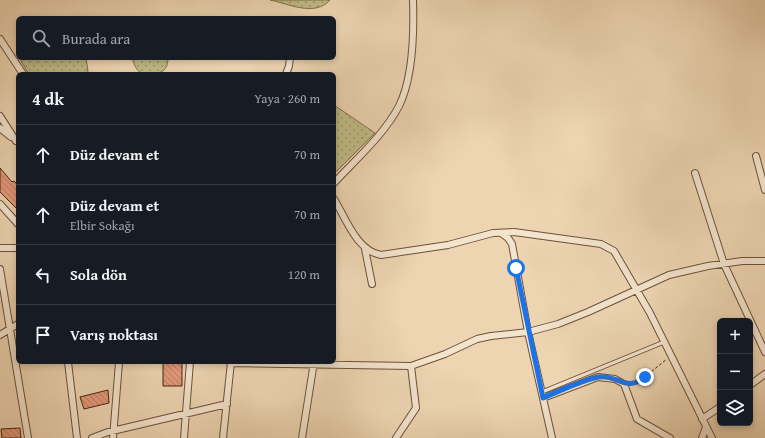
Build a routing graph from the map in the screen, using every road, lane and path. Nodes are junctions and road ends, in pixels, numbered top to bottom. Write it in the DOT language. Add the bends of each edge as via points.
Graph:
graph roads {
  1 [pos="413,0"];
  2 [pos="0,39"];
  3 [pos="3,49"];
  4 [pos="290,60"];
  5 [pos="21,72"];
  6 [pos="287,72"];
  7 [pos="0,116"];
  8 [pos="0,128"];
  9 [pos="16,140"];
  10 [pos="16,141"];
  11 [pos="756,156"];
  12 [pos="695,174"];
  13 [pos="336,181"];
  14 [pos="765,190"];
  15 [pos="336,203"];
  16 [pos="0,204"];
  17 [pos="16,222"];
  18 [pos="500,232"];
  19 [pos="0,248"];
  20 [pos="16,248"];
  21 [pos="365,249"];
  22 [pos="765,261"];
  23 [pos="724,264"];
  24 [pos="0,268"];
  25 [pos="372,284"];
  26 [pos="637,290"];
  27 [pos="16,325"];
  28 [pos="10,329"];
  29 [pos="528,332"];
  30 [pos="0,335"];
  31 [pos="664,342"];
  32 [pos="765,352"];
  33 [pos="671,356"];
  34 [pos="68,364"];
  35 [pos="119,364"];
  36 [pos="190,364"];
  37 [pos="231,364"];
  38 [pos="314,364"];
  39 [pos="336,364"];
  40 [pos="411,366"];
  41 [pos="765,374"];
  42 [pos="753,383"];
  43 [pos="624,384"];
  44 [pos="542,395"];
  45 [pos="227,404"];
  46 [pos="717,408"];
  47 [pos="187,413"];
  48 [pos="702,419"];
  49 [pos="706,427"];
  50 [pos="114,430"];
  51 [pos="28,438"];
  52 [pos="77,438"];
  53 [pos="92,438"];
  54 [pos="113,438"];
  55 [pos="184,438"];
  56 [pos="223,438"];
  57 [pos="302,438"];
  58 [pos="396,438"];
  59 [pos="552,438"];
  60 [pos="670,438"];
  61 [pos="702,438"];
  62 [pos="712,438"];
  1 -- 13 [label="street" via="409,63 401,101 381,133"];
  2 -- 3 [label="street"];
  3 -- 5 [label="street"];
  4 -- 6 [label="street"];
  7 -- 9 [label="street"];
  8 -- 10 [label="street"];
  11 -- 14 [label="street"];
  12 -- 23 [label="street"];
  15 -- 21 [label="street"];
  16 -- 17 [label="street"];
  18 -- 21 [label="street" via="448,245 386,256"];
  18 -- 26 [label="street" via="605,245 614,251"];
  18 -- 29 [label="street" via="512,244"];
  19 -- 20 [label="street"];
  21 -- 25 [label="street"];
  22 -- 23 [label="street"];
  23 -- 26 [label="street" via="669,275"];
  23 -- 32 [label="street"];
  24 -- 28 [label="street"];
  26 -- 29 [label="street" via="573,318"];
  26 -- 31 [label="street"];
  27 -- 28 [label="street"];
  28 -- 30 [label="street"];
  28 -- 51 [label="street"];
  29 -- 40 [label="street" via="477,339"];
  29 -- 44 [label="street"];
  31 -- 33 [label="street"];
  31 -- 44 [label="lane"];
  33 -- 43 [label="path" via="639,381"];
  33 -- 48 [label="street"];
  34 -- 52 [label="street"];
  35 -- 50 [label="street"];
  36 -- 47 [label="street"];
  37 -- 45 [label="street"];
  38 -- 57 [label="street"];
  39 -- 40 [label="street"];
  40 -- 58 [label="street" via="416,408"];
  41 -- 42 [label="street"];
  43 -- 44 [label="street" via="611,378 598,377"];
  43 -- 60 [label="street" via="637,419"];
  44 -- 59 [label="street"];
  45 -- 47 [label="street"];
  45 -- 56 [label="street"];
  46 -- 48 [label="street"];
  47 -- 50 [label="street"];
  47 -- 55 [label="street"];
  48 -- 49 [label="street"];
  49 -- 61 [label="street"];
  49 -- 62 [label="street"];
  50 -- 53 [label="street"];
  50 -- 54 [label="street"];
}
